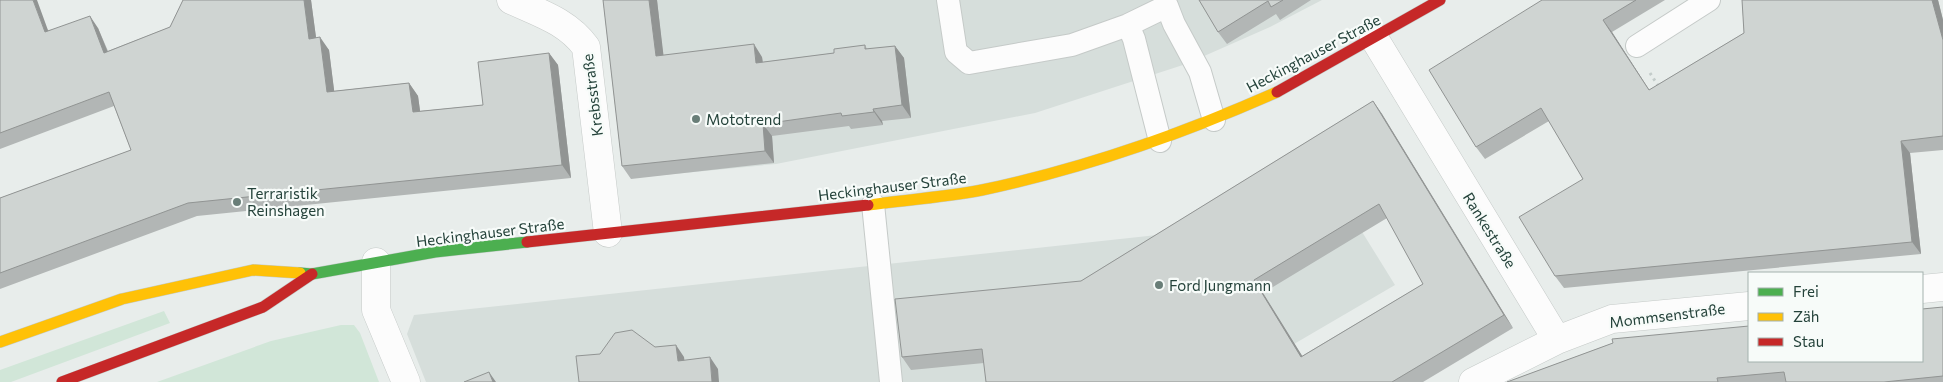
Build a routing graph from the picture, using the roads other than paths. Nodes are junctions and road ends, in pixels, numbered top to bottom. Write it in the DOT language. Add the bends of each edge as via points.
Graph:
graph roads {
  1 [pos="511,0"];
  2 [pos="948,0"];
  3 [pos="1440,0"];
  4 [pos="1709,0"];
  5 [pos="1128,25"];
  6 [pos="1374,38"];
  7 [pos="1637,46"];
  8 [pos="1214,120"];
  9 [pos="1160,141"];
  10 [pos="873,204"];
  11 [pos="608,233"];
  12 [pos="376,262"];
  13 [pos="312,274"];
  14 [pos="1943,287"];
  15 [pos="1923,289"];
  16 [pos="1748,306"];
  17 [pos="1557,340"];
  18 [pos="0,342"];
  19 [pos="62,382"];
  20 [pos="406,382"];
  21 [pos="891,382"];
  22 [pos="1474,382"];
  1 -- 11 [label="street, Krebsstraße" via="563,23 586,47"];
  2 -- 5 [label="lane" via="956,52 970,62 1072,45"];
  3 -- 6 [label="main road, Heckinghauser Straße"];
  4 -- 7 [label="lane"];
  5 -- 8 [label="lane" via="1167,6 1200,72"];
  5 -- 9 [label="lane"];
  6 -- 8 [label="main road, Heckinghauser Straße" via="1285,89"];
  6 -- 17 [label="street, Rankestraße"];
  8 -- 9 [label="main road, Heckinghauser Straße"];
  9 -- 10 [label="main road, Heckinghauser Straße" via="980,190"];
  10 -- 11 [label="main road, Heckinghauser Straße"];
  10 -- 21 [label="lane"];
  11 -- 12 [label="main road, Heckinghauser Straße" via="435,252"];
  12 -- 13 [label="main road, Heckinghauser Straße"];
  12 -- 20 [label="street" via="376,310"];
  13 -- 18 [label="main road, Heckinghauser Straße" via="253,270 122,299"];
  13 -- 19 [label="main road, Heckinghauser Straße" via="263,307"];
  14 -- 15 [label="street"];
  16 -- 17 [label="street, Mommsenstraße" via="1612,319"];
  17 -- 22 [label="street"];
}
